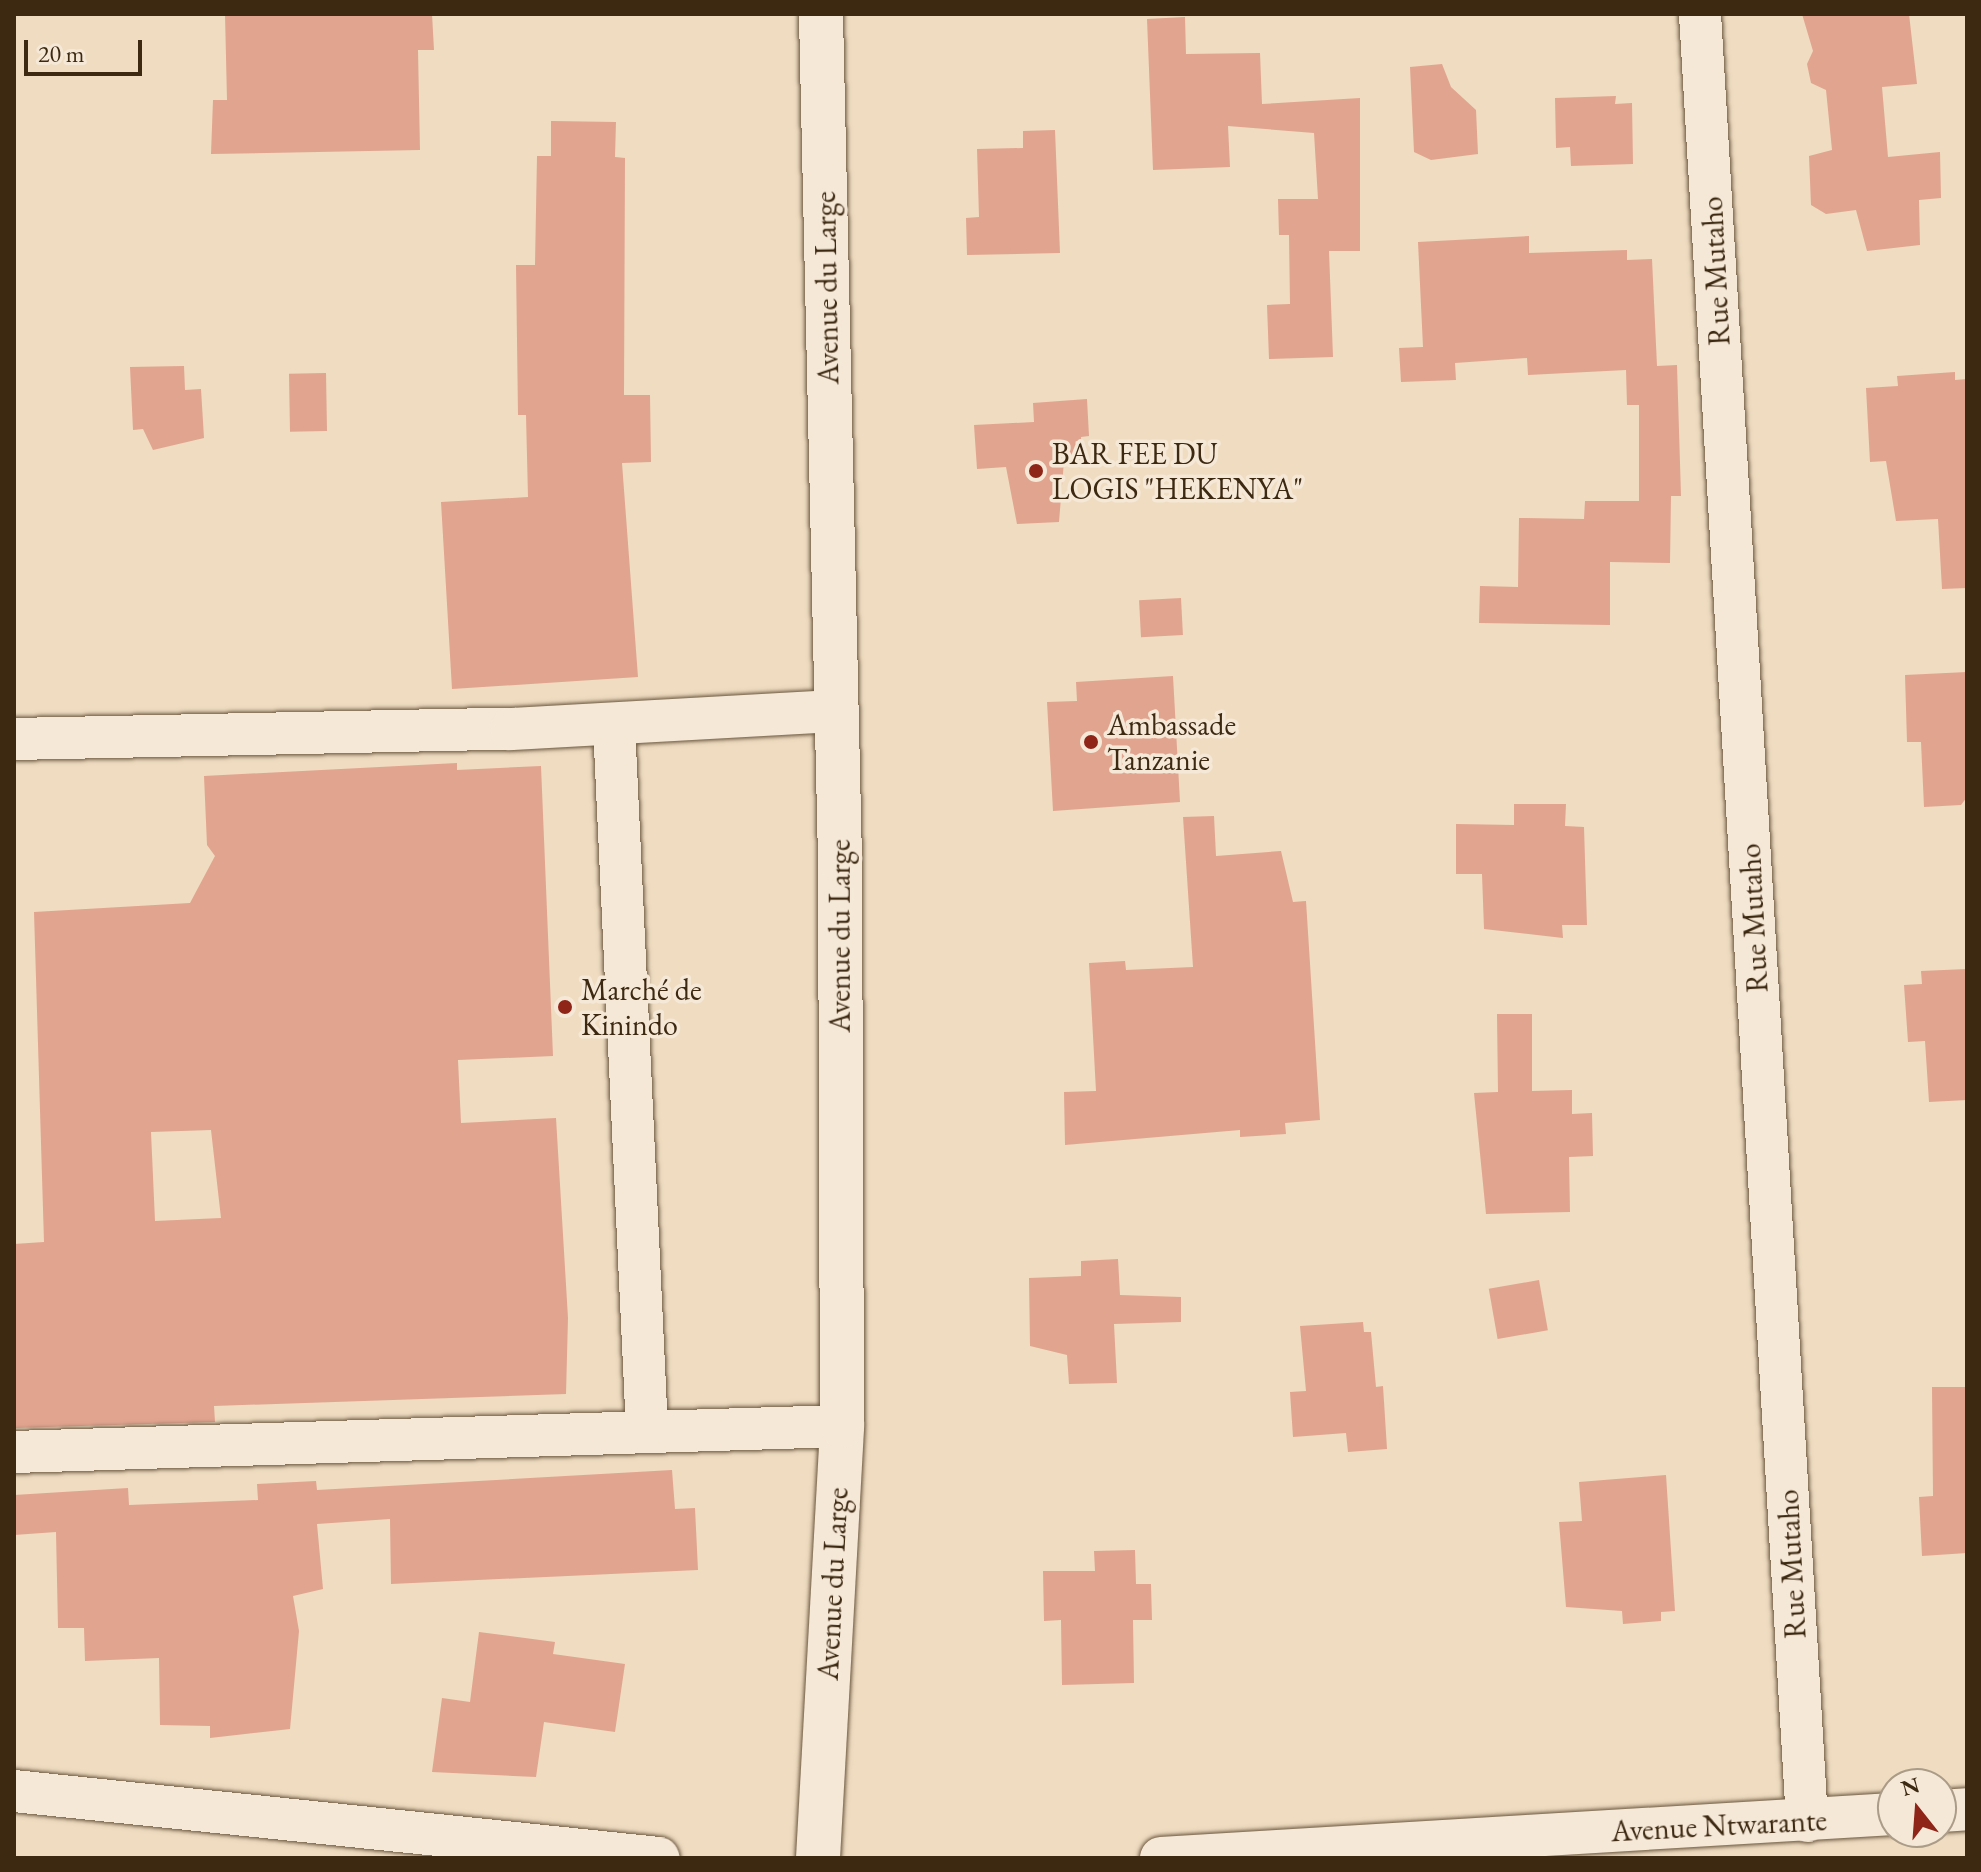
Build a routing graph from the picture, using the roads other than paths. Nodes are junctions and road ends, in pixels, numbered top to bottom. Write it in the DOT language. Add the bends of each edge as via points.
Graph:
graph roads {
  1 [pos="821,14"];
  2 [pos="1700,14"];
  3 [pos="836,711"];
  4 [pos="614,725"];
  5 [pos="14,739"];
  6 [pos="842,1426"];
  7 [pos="647,1431"];
  8 [pos="14,1452"];
  9 [pos="14,1791"];
  10 [pos="1877,1815"];
  11 [pos="1807,1821"];
  12 [pos="659,1858"];
  13 [pos="818,1858"];
  14 [pos="1161,1858"];
  1 -- 3 [label="main road, Avenue du Large"];
  2 -- 11 [label="street, Rue Mutaho"];
  3 -- 4 [label="street"];
  3 -- 6 [label="main road, Avenue du Large"];
  4 -- 5 [label="street"];
  4 -- 7 [label="street"];
  6 -- 7 [label="street"];
  6 -- 13 [label="main road, Avenue du Large"];
  7 -- 8 [label="street"];
  9 -- 12 [label="street"];
  10 -- 11 [label="street, Avenue Ntwarante"];
  11 -- 14 [label="street, Avenue Ntwarante"];
}
